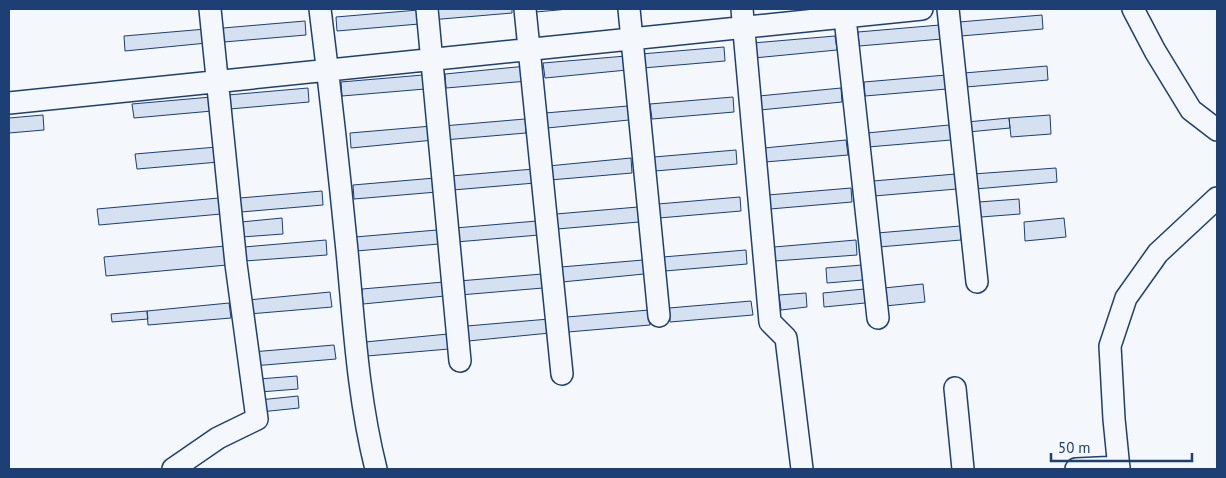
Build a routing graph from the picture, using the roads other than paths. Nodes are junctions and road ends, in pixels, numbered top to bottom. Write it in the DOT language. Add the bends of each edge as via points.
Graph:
graph roads {
  1 [pos="210,9"];
  2 [pos="320,9"];
  3 [pos="427,9"];
  4 [pos="525,9"];
  5 [pos="630,9"];
  6 [pos="922,9"];
  7 [pos="948,9"];
  8 [pos="1133,9"];
  9 [pos="845,13"];
  10 [pos="743,18"];
  11 [pos="633,39"];
  12 [pos="529,50"];
  13 [pos="432,60"];
  14 [pos="327,71"];
  15 [pos="217,82"];
  16 [pos="9,103"];
  17 [pos="1217,130"];
  18 [pos="1217,198"];
  19 [pos="977,282"];
  20 [pos="659,316"];
  21 [pos="878,318"];
  22 [pos="460,361"];
  23 [pos="562,374"];
  24 [pos="955,388"];
  25 [pos="1119,468"];
  26 [pos="172,469"];
  27 [pos="376,469"];
  28 [pos="802,469"];
  29 [pos="963,469"];
  30 [pos="1076,469"];
  1 -- 15 [label="street"];
  2 -- 14 [label="street"];
  3 -- 13 [label="street"];
  4 -- 12 [label="street"];
  5 -- 11 [label="street"];
  6 -- 9 [label="street"];
  7 -- 19 [label="street"];
  8 -- 17 [label="street" via="1191,110"];
  9 -- 10 [label="street"];
  9 -- 21 [label="street"];
  10 -- 11 [label="street"];
  10 -- 28 [label="street" via="770,322 786,338"];
  11 -- 12 [label="street"];
  11 -- 20 [label="street"];
  12 -- 13 [label="street"];
  12 -- 23 [label="street"];
  13 -- 14 [label="street"];
  13 -- 22 [label="street"];
  14 -- 15 [label="street"];
  14 -- 27 [label="street" via="360,388"];
  15 -- 16 [label="street"];
  15 -- 26 [label="street" via="236,264 257,419 218,438"];
  18 -- 25 [label="street" via="1158,253 1126,298 1110,346"];
  24 -- 29 [label="street"];
  25 -- 30 [label="street"];
}
